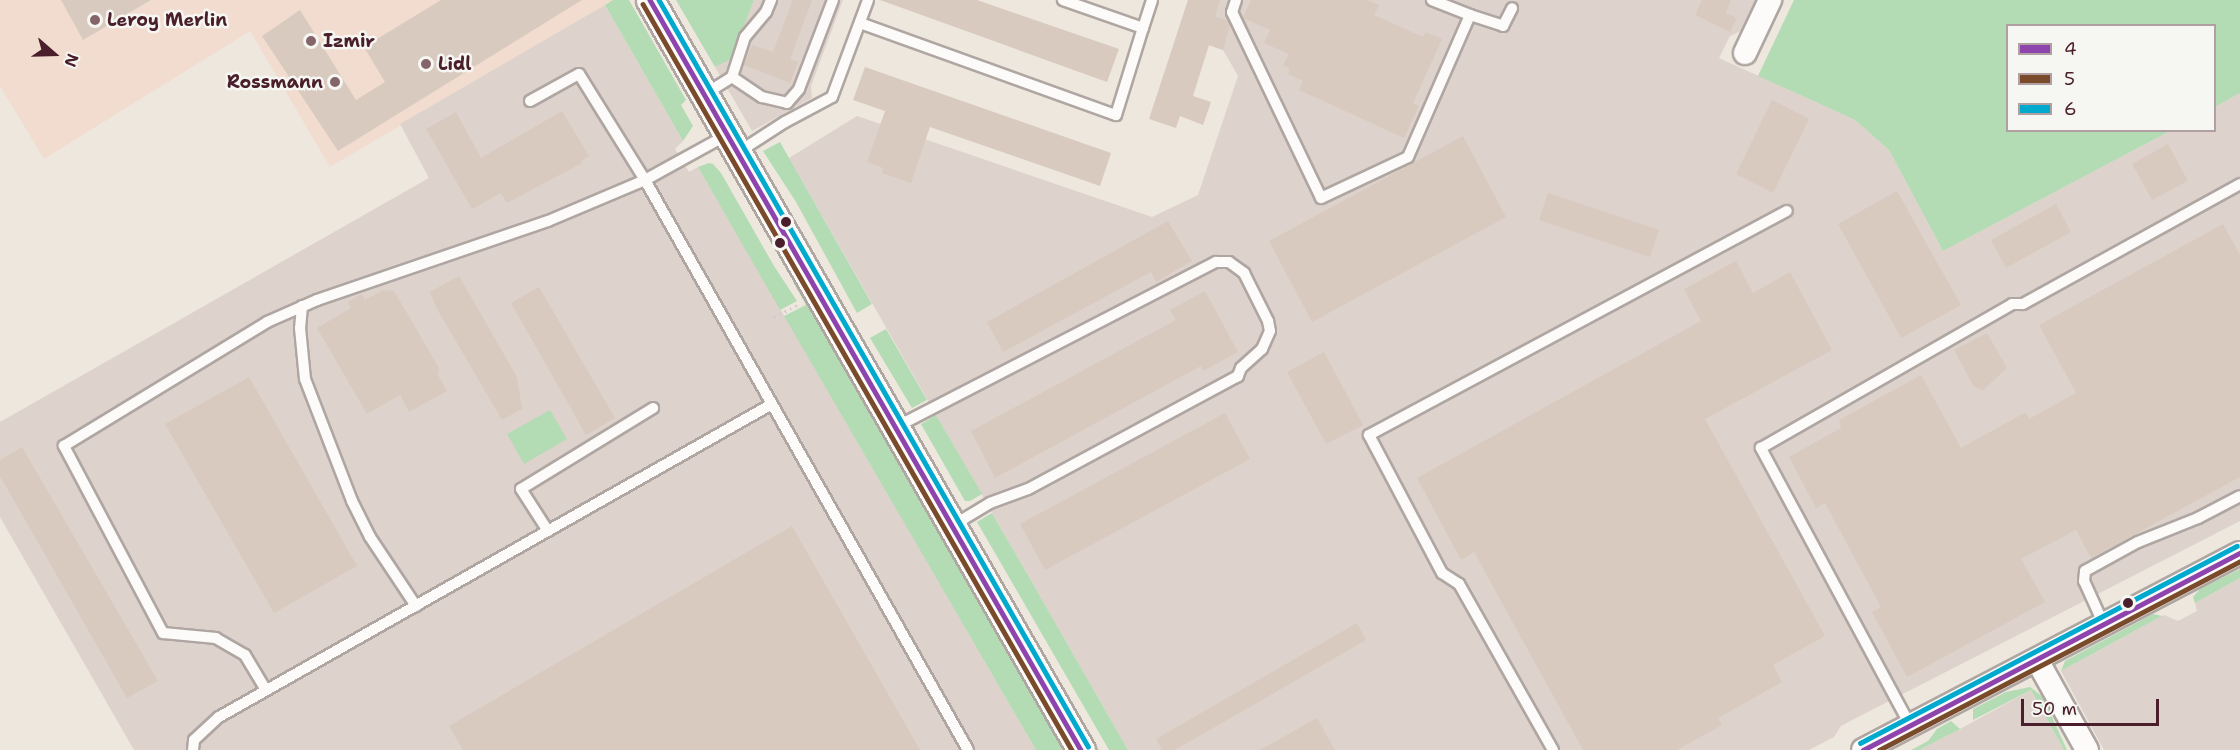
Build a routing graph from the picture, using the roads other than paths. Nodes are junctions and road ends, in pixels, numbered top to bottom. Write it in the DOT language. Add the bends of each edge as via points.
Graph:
graph roads {
  1 [pos="650,0"];
  2 [pos="771,0"];
  3 [pos="833,0"];
  4 [pos="868,0"];
  5 [pos="1063,0"];
  6 [pos="1152,0"];
  7 [pos="1236,0"];
  8 [pos="1432,0"];
  9 [pos="1770,0"];
  10 [pos="1512,8"];
  11 [pos="1470,15"];
  12 [pos="860,23"];
  13 [pos="1143,28"];
  14 [pos="1746,52"];
  15 [pos="732,77"];
  16 [pos="704,94"];
  17 [pos="531,101"];
  18 [pos="732,144"];
  19 [pos="645,180"];
  20 [pos="2240,184"];
  21 [pos="1787,211"];
  22 [pos="302,306"];
  23 [pos="772,405"];
  24 [pos="653,408"];
  25 [pos="895,428"];
  26 [pos="2240,496"];
  27 [pos="952,526"];
  28 [pos="548,531"];
  29 [pos="2240,553"];
  30 [pos="416,606"];
  31 [pos="2104,625"];
  32 [pos="2037,660"];
  33 [pos="266,690"];
  34 [pos="1910,725"];
  35 [pos="193,750"];
  36 [pos="968,750"];
  37 [pos="1081,750"];
  38 [pos="1553,750"];
  39 [pos="1863,750"];
  40 [pos="2087,750"];
  1 -- 16 [label="street"];
  2 -- 15 [label="lane" via="745,37"];
  3 -- 15 [label="lane" via="799,89 787,103 762,97"];
  4 -- 12 [label="lane"];
  5 -- 13 [label="lane"];
  6 -- 13 [label="lane"];
  7 -- 11 [label="lane" via="1232,12 1321,198 1408,157"];
  8 -- 11 [label="lane"];
  9 -- 14 [label="street"];
  10 -- 11 [label="lane" via="1503,26"];
  12 -- 13 [label="lane" via="1116,116"];
  12 -- 18 [label="lane" via="832,97"];
  15 -- 16 [label="lane"];
  16 -- 18 [label="street"];
  17 -- 19 [label="lane" via="579,74"];
  18 -- 19 [label="lane"];
  18 -- 25 [label="street"];
  19 -- 22 [label="lane" via="548,221"];
  19 -- 23 [label="lane"];
  20 -- 34 [label="lane" via="2023,304 2012,304 1761,448"];
  21 -- 38 [label="lane" via="1369,435 1442,573 1459,584"];
  22 -- 30 [label="lane" via="305,379 352,501 370,537"];
  22 -- 33 [label="lane" via="267,322 64,446 163,633 216,638 245,655"];
  23 -- 28 [label="lane"];
  23 -- 36 [label="lane"];
  24 -- 28 [label="lane" via="520,489"];
  25 -- 27 [label="street"];
  25 -- 27 [label="lane" via="1216,262 1229,262 1244,273 1270,331 1267,341 1238,376"];
  26 -- 31 [label="lane" via="2138,542 2085,571 2084,581"];
  27 -- 37 [label="street"];
  28 -- 30 [label="lane"];
  29 -- 31 [label="street"];
  30 -- 33 [label="lane"];
  31 -- 32 [label="street"];
  32 -- 34 [label="street"];
  32 -- 40 [label="street"];
  33 -- 35 [label="lane" via="219,717 195,740"];
  34 -- 39 [label="street"];
}
